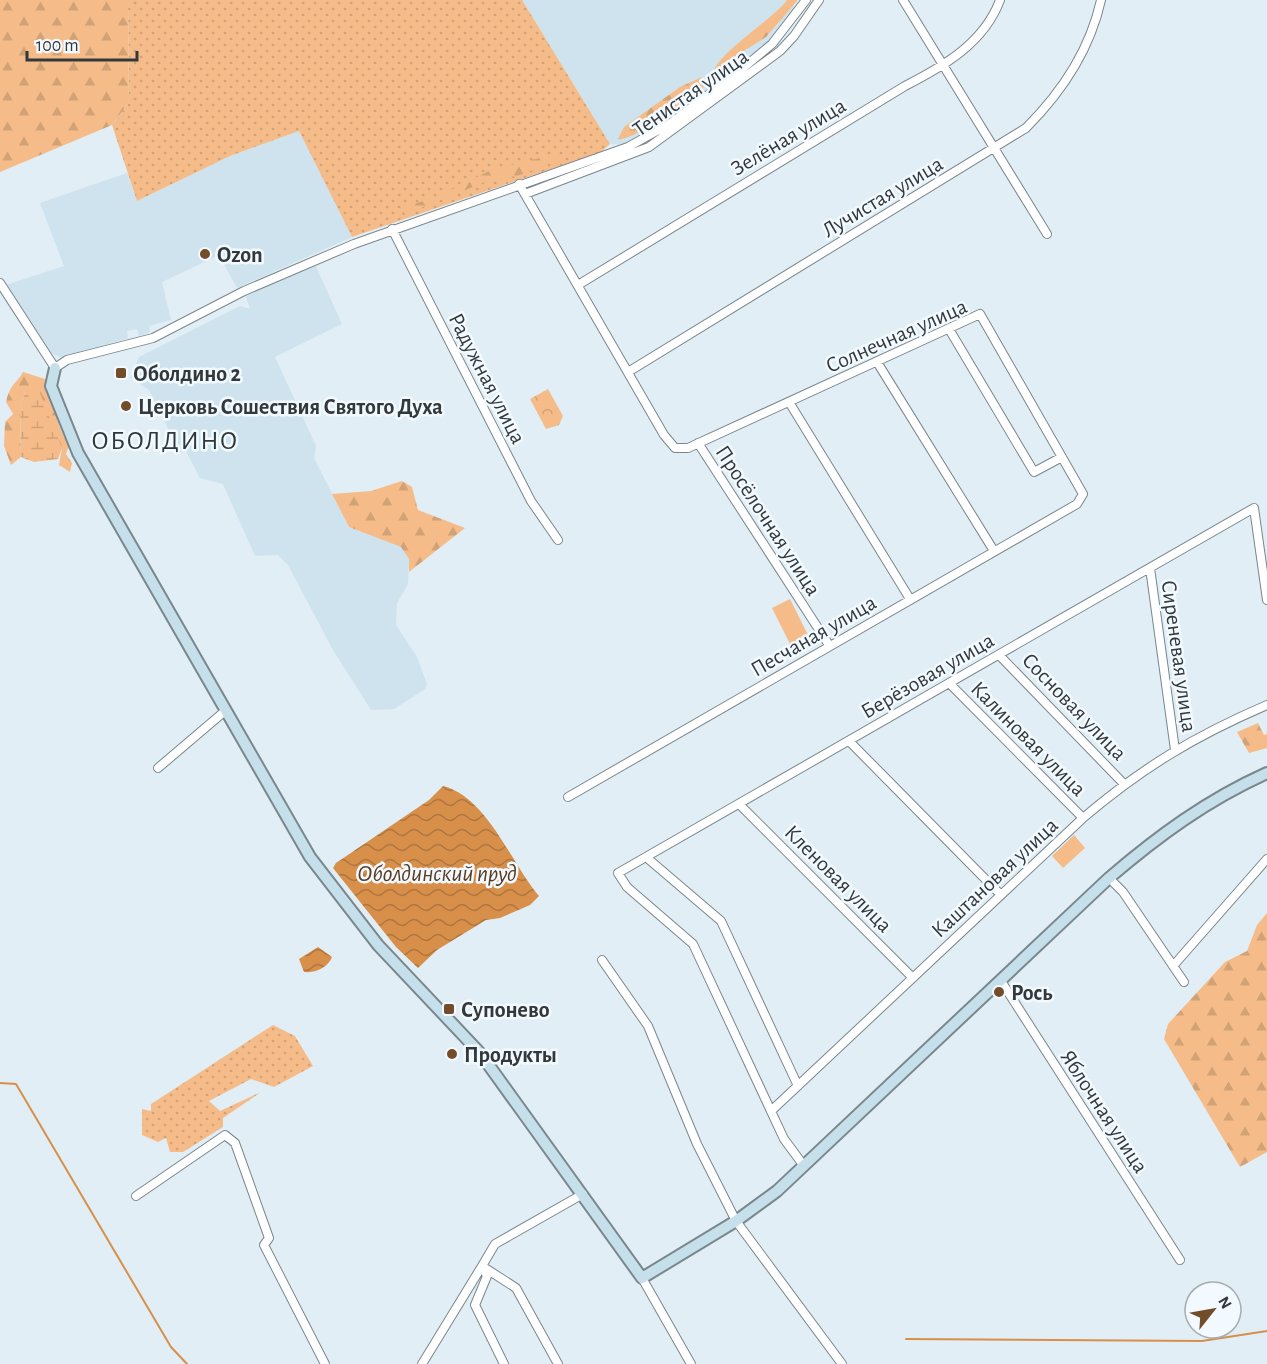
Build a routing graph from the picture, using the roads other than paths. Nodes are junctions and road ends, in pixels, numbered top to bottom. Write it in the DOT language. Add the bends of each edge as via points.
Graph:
graph roads {
  1 [pos="806,0"];
  2 [pos="819,0"];
  3 [pos="903,0"];
  4 [pos="1000,0"];
  5 [pos="1101,0"];
  6 [pos="944,66"];
  7 [pos="995,148"];
  8 [pos="519,184"];
  9 [pos="525,194"];
  10 [pos="392,229"];
  11 [pos="1047,234"];
  12 [pos="0,283"];
  13 [pos="578,285"];
  14 [pos="949,329"];
  15 [pos="877,362"];
  16 [pos="55,368"];
  17 [pos="628,372"];
  18 [pos="789,402"];
  19 [pos="698,443"];
  20 [pos="1062,456"];
  21 [pos="1077,504"];
  22 [pos="558,540"];
  23 [pos="994,551"];
  24 [pos="1150,568"];
  25 [pos="910,599"];
  26 [pos="1267,600"];
  27 [pos="829,645"];
  28 [pos="999,655"];
  29 [pos="950,683"];
  30 [pos="1267,705"];
  31 [pos="225,711"];
  32 [pos="849,741"];
  33 [pos="1175,750"];
  34 [pos="158,768"];
  35 [pos="1267,773"];
  36 [pos="1124,784"];
  37 [pos="568,797"];
  38 [pos="739,804"];
  39 [pos="1083,818"];
  40 [pos="646,857"];
  41 [pos="1267,859"];
  42 [pos="1109,878"];
  43 [pos="1001,895"];
  44 [pos="602,960"];
  45 [pos="1173,966"];
  46 [pos="913,978"];
  47 [pos="1001,981"];
  48 [pos="1184,982"];
  49 [pos="798,1086"];
  50 [pos="771,1111"];
  51 [pos="804,1166"];
  52 [pos="583,1194"];
  53 [pos="136,1196"];
  54 [pos="736,1221"];
  55 [pos="1180,1260"];
  56 [pos="482,1266"];
  57 [pos="642,1278"];
  58 [pos="325,1364"];
  59 [pos="422,1364"];
  60 [pos="504,1364"];
  61 [pos="558,1364"];
  62 [pos="691,1364"];
  63 [pos="842,1364"];
  1 -- 8 [label="street" via="772,44 671,123 628,147"];
  2 -- 9 [label="street, Тенистая улица" via="780,51 648,147"];
  3 -- 6 [label="street"];
  4 -- 6 [label="street, Зелёная улица" via="972,43"];
  5 -- 7 [label="street, Лучистая улица" via="1089,39 1058,94 1026,128"];
  6 -- 7 [label="street"];
  6 -- 13 [label="street, Зелёная улица"];
  7 -- 11 [label="street"];
  7 -- 17 [label="street, Лучистая улица"];
  8 -- 9 [label="street"];
  8 -- 10 [label="street"];
  9 -- 13 [label="street"];
  10 -- 16 [label="street" via="244,291 153,338 67,360"];
  10 -- 22 [label="street, Радужная улица" via="531,501"];
  12 -- 16 [label="street"];
  13 -- 17 [label="street"];
  14 -- 15 [label="street, Солнечная улица"];
  14 -- 20 [label="street, Солнечная улица" via="980,314"];
  14 -- 20 [label="street" via="1034,472"];
  15 -- 18 [label="street, Солнечная улица"];
  15 -- 23 [label="street"];
  16 -- 31 [label="street" via="51,386 78,453"];
  17 -- 19 [label="street, Солнечная улица" via="675,448"];
  18 -- 19 [label="street, Солнечная улица"];
  18 -- 25 [label="street"];
  19 -- 27 [label="street, Просёлочная улица"];
  20 -- 21 [label="street, Солнечная улица" via="1083,494"];
  21 -- 23 [label="street, Песчаная улица"];
  23 -- 25 [label="street, Песчаная улица"];
  24 -- 26 [label="street, Берёзовая улица" via="1254,508"];
  24 -- 28 [label="street, Берёзовая улица"];
  24 -- 33 [label="street, Сиреневая улица"];
  25 -- 27 [label="street, Песчаная улица"];
  27 -- 37 [label="street, Песчаная улица"];
  28 -- 29 [label="street, Берёзовая улица"];
  28 -- 36 [label="street, Сосновая улица"];
  29 -- 32 [label="street, Берёзовая улица"];
  29 -- 39 [label="street, Калиновая улица"];
  30 -- 33 [label="street, Каштановая улица"];
  31 -- 34 [label="street"];
  31 -- 52 [label="street" via="310,856 378,945 480,1053"];
  32 -- 38 [label="street, Берёзовая улица"];
  32 -- 43 [label="street"];
  33 -- 36 [label="street, Каштановая улица"];
  35 -- 42 [label="street" via="1178,822"];
  36 -- 39 [label="street, Каштановая улица"];
  38 -- 40 [label="street, Берёзовая улица"];
  38 -- 46 [label="street, Кленовая улица"];
  39 -- 43 [label="street, Каштановая улица"];
  40 -- 49 [label="street" via="721,921"];
  40 -- 50 [label="street, Берёзовая улица" via="618,873 627,887 691,940"];
  41 -- 45 [label="street"];
  42 -- 45 [label="street" via="1123,892"];
  42 -- 47 [label="street"];
  43 -- 46 [label="street, Каштановая улица"];
  44 -- 54 [label="street" via="648,1026 697,1144"];
  45 -- 48 [label="street"];
  46 -- 49 [label="street, Каштановая улица"];
  47 -- 51 [label="street"];
  47 -- 55 [label="street, Яблочная улица"];
  49 -- 50 [label="street, Каштановая улица"];
  50 -- 51 [label="street" via="785,1141"];
  51 -- 54 [label="street"];
  52 -- 56 [label="street" via="495,1244"];
  52 -- 57 [label="street"];
  53 -- 58 [label="street" via="225,1135 235,1143 269,1238 264,1245"];
  54 -- 57 [label="street"];
  54 -- 63 [label="street"];
  56 -- 59 [label="street"];
  56 -- 60 [label="street" via="487,1276 475,1305"];
  56 -- 61 [label="street" via="516,1288"];
  57 -- 62 [label="street"];
}
